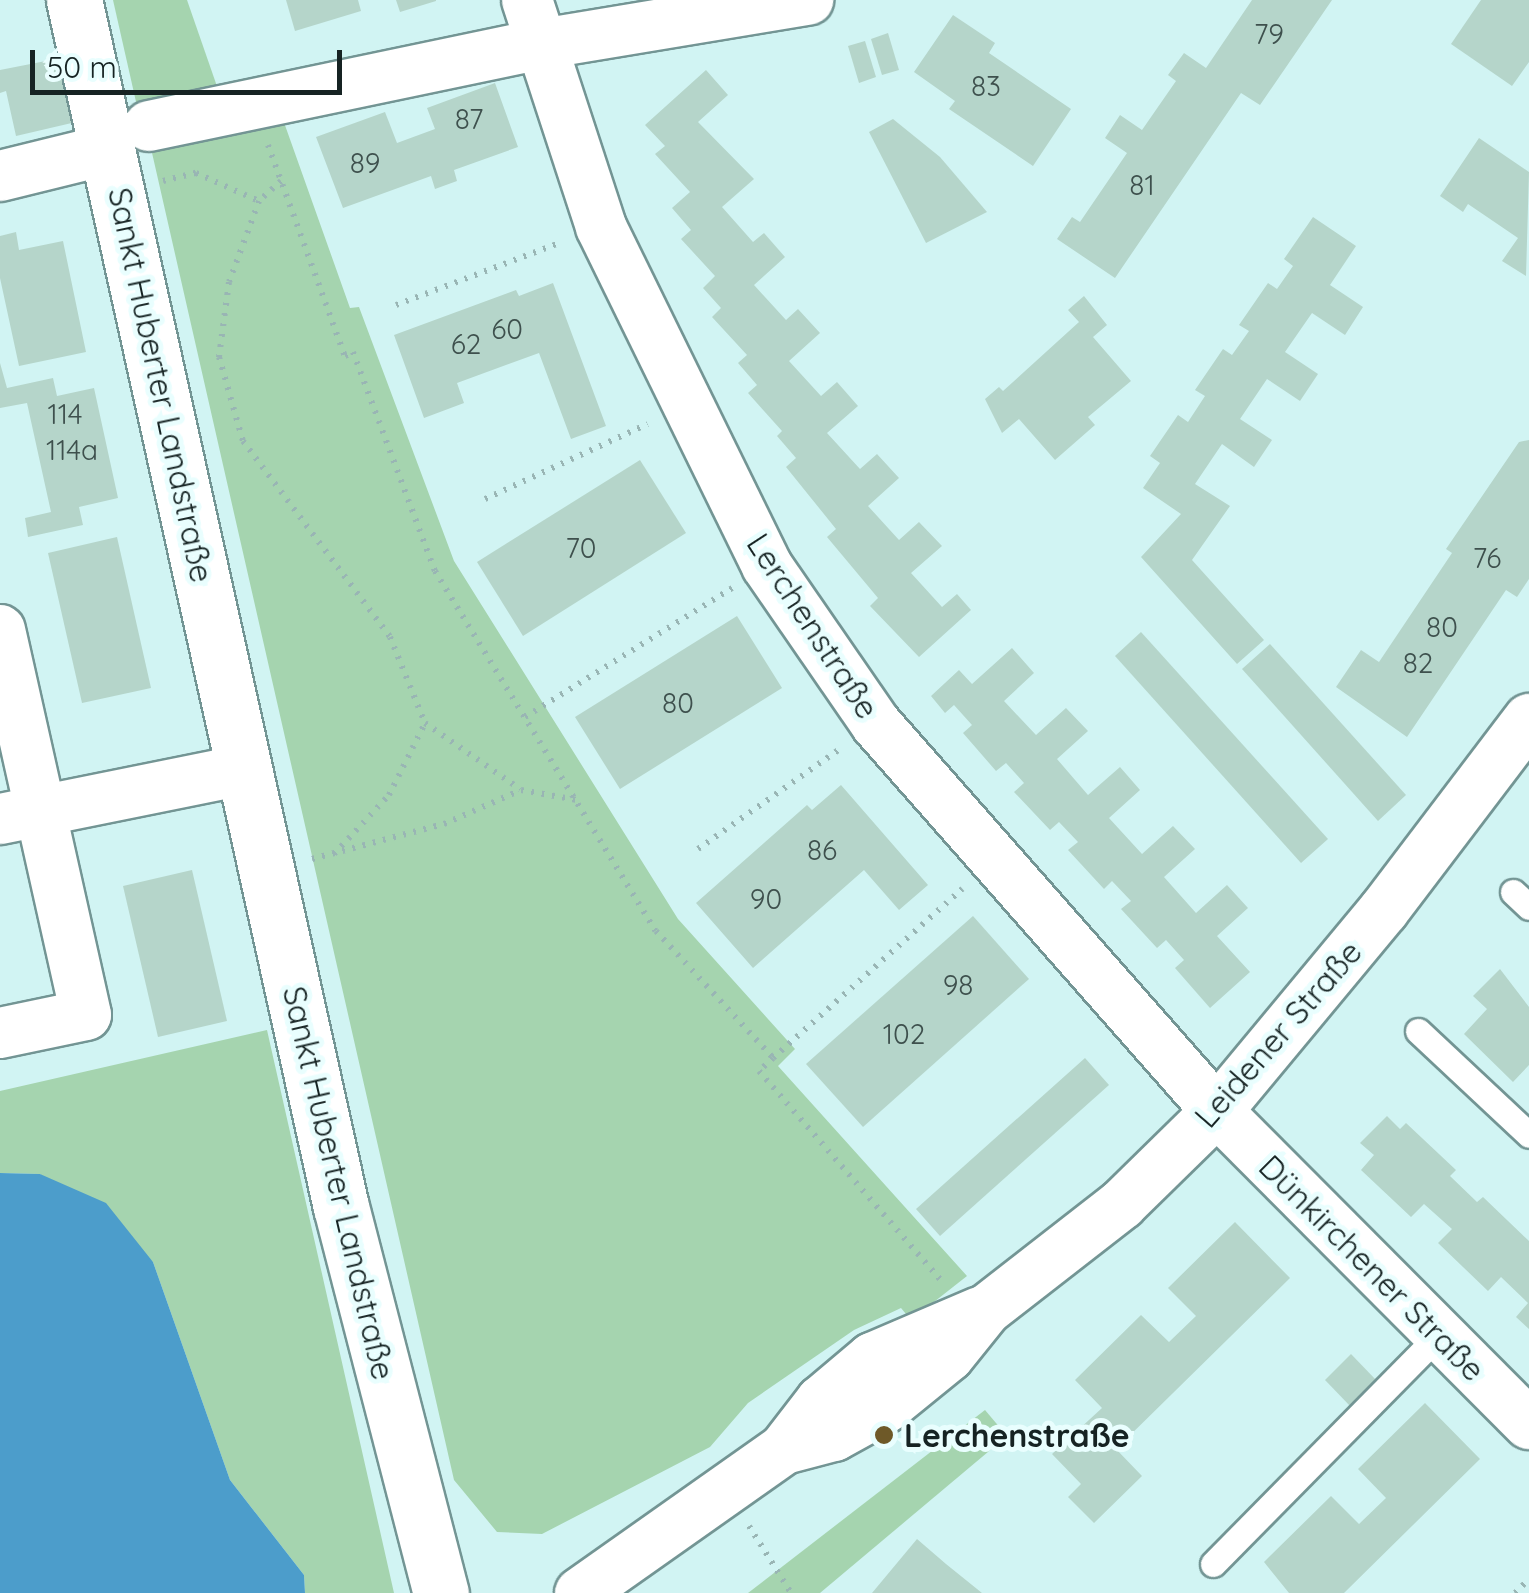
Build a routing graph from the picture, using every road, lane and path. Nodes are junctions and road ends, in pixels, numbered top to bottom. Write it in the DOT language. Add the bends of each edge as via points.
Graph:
graph roads {
  1 [pos="74,0"];
  2 [pos="808,0"];
  3 [pos="534,22"];
  4 [pos="252,101"];
  5 [pos="126,155"];
  6 [pos="0,176"];
  7 [pos="281,181"];
  8 [pos="260,201"];
  9 [pos="601,227"];
  10 [pos="396,305"];
  11 [pos="688,405"];
  12 [pos="485,499"];
  13 [pos="766,566"];
  14 [pos="0,630"];
  15 [pos="524,717"];
  16 [pos="1529,719"];
  17 [pos="425,723"];
  18 [pos="876,724"];
  19 [pos="243,770"];
  20 [pos="521,790"];
  21 [pos="578,800"];
  22 [pos="21,814"];
  23 [pos="698,849"];
  24 [pos="334,854"];
  25 [pos="992,861"];
  26 [pos="266,870"];
  27 [pos="1418,1031"];
  28 [pos="0,1033"];
  29 [pos="773,1058"];
  30 [pos="1217,1111"];
  31 [pos="1529,1136"];
  32 [pos="979,1312"];
  33 [pos="1437,1337"];
  34 [pos="1529,1424"];
  35 [pos="727,1492"];
  36 [pos="1213,1564"];
  37 [pos="1529,1579"];
  38 [pos="441,1593"];
  39 [pos="580,1593"];
  40 [pos="791,1593"];
  41 [pos="1514,1593"];
  1 -- 5 [label="street, Sankt Huberter Landstraße"];
  2 -- 3 [label="street"];
  3 -- 4 [label="street"];
  3 -- 9 [label="street, Lerchenstraße"];
  4 -- 5 [label="street"];
  4 -- 7 [label="path"];
  5 -- 6 [label="street"];
  5 -- 8 [label="path" via="196,173"];
  5 -- 19 [label="street, Sankt Huberter Landstraße"];
  7 -- 8 [label="path"];
  7 -- 15 [label="path" via="435,571"];
  8 -- 17 [label="path" via="229,282 219,358 243,442 390,637"];
  9 -- 10 [label="path"];
  9 -- 11 [label="street, Lerchenstraße"];
  11 -- 12 [label="path"];
  11 -- 13 [label="street, Lerchenstraße"];
  13 -- 15 [label="path"];
  13 -- 18 [label="street, Lerchenstraße"];
  14 -- 22 [label="street"];
  15 -- 21 [label="path"];
  16 -- 30 [label="street, Leidener Straße" via="1384,910"];
  17 -- 20 [label="path"];
  17 -- 24 [label="path" via="389,795"];
  18 -- 23 [label="path"];
  18 -- 25 [label="street, Lerchenstraße"];
  19 -- 22 [label="street"];
  19 -- 26 [label="street, Sankt Huberter Landstraße"];
  20 -- 21 [label="path"];
  20 -- 24 [label="path" via="444,824"];
  21 -- 29 [label="path" via="656,931"];
  22 -- 28 [label="street" via="86,1015"];
  24 -- 26 [label="path"];
  25 -- 29 [label="path"];
  25 -- 30 [label="street, Lerchenstraße"];
  26 -- 38 [label="street, Sankt Huberter Landstraße" via="341,1207"];
  27 -- 31 [label="lane"];
  29 -- 32 [label="path" via="760,1070"];
  30 -- 32 [label="street, Leidener Straße" via="1122,1204"];
  30 -- 33 [label="street, Dünkirchener Straße"];
  32 -- 35 [label="street, Leidener Straße" via="872,1358 822,1401 784,1448"];
  33 -- 34 [label="street, Dünkirchener Straße"];
  33 -- 36 [label="lane"];
  35 -- 39 [label="street, Leidener Straße"];
  35 -- 40 [label="path"];
  37 -- 41 [label="path"];
}
